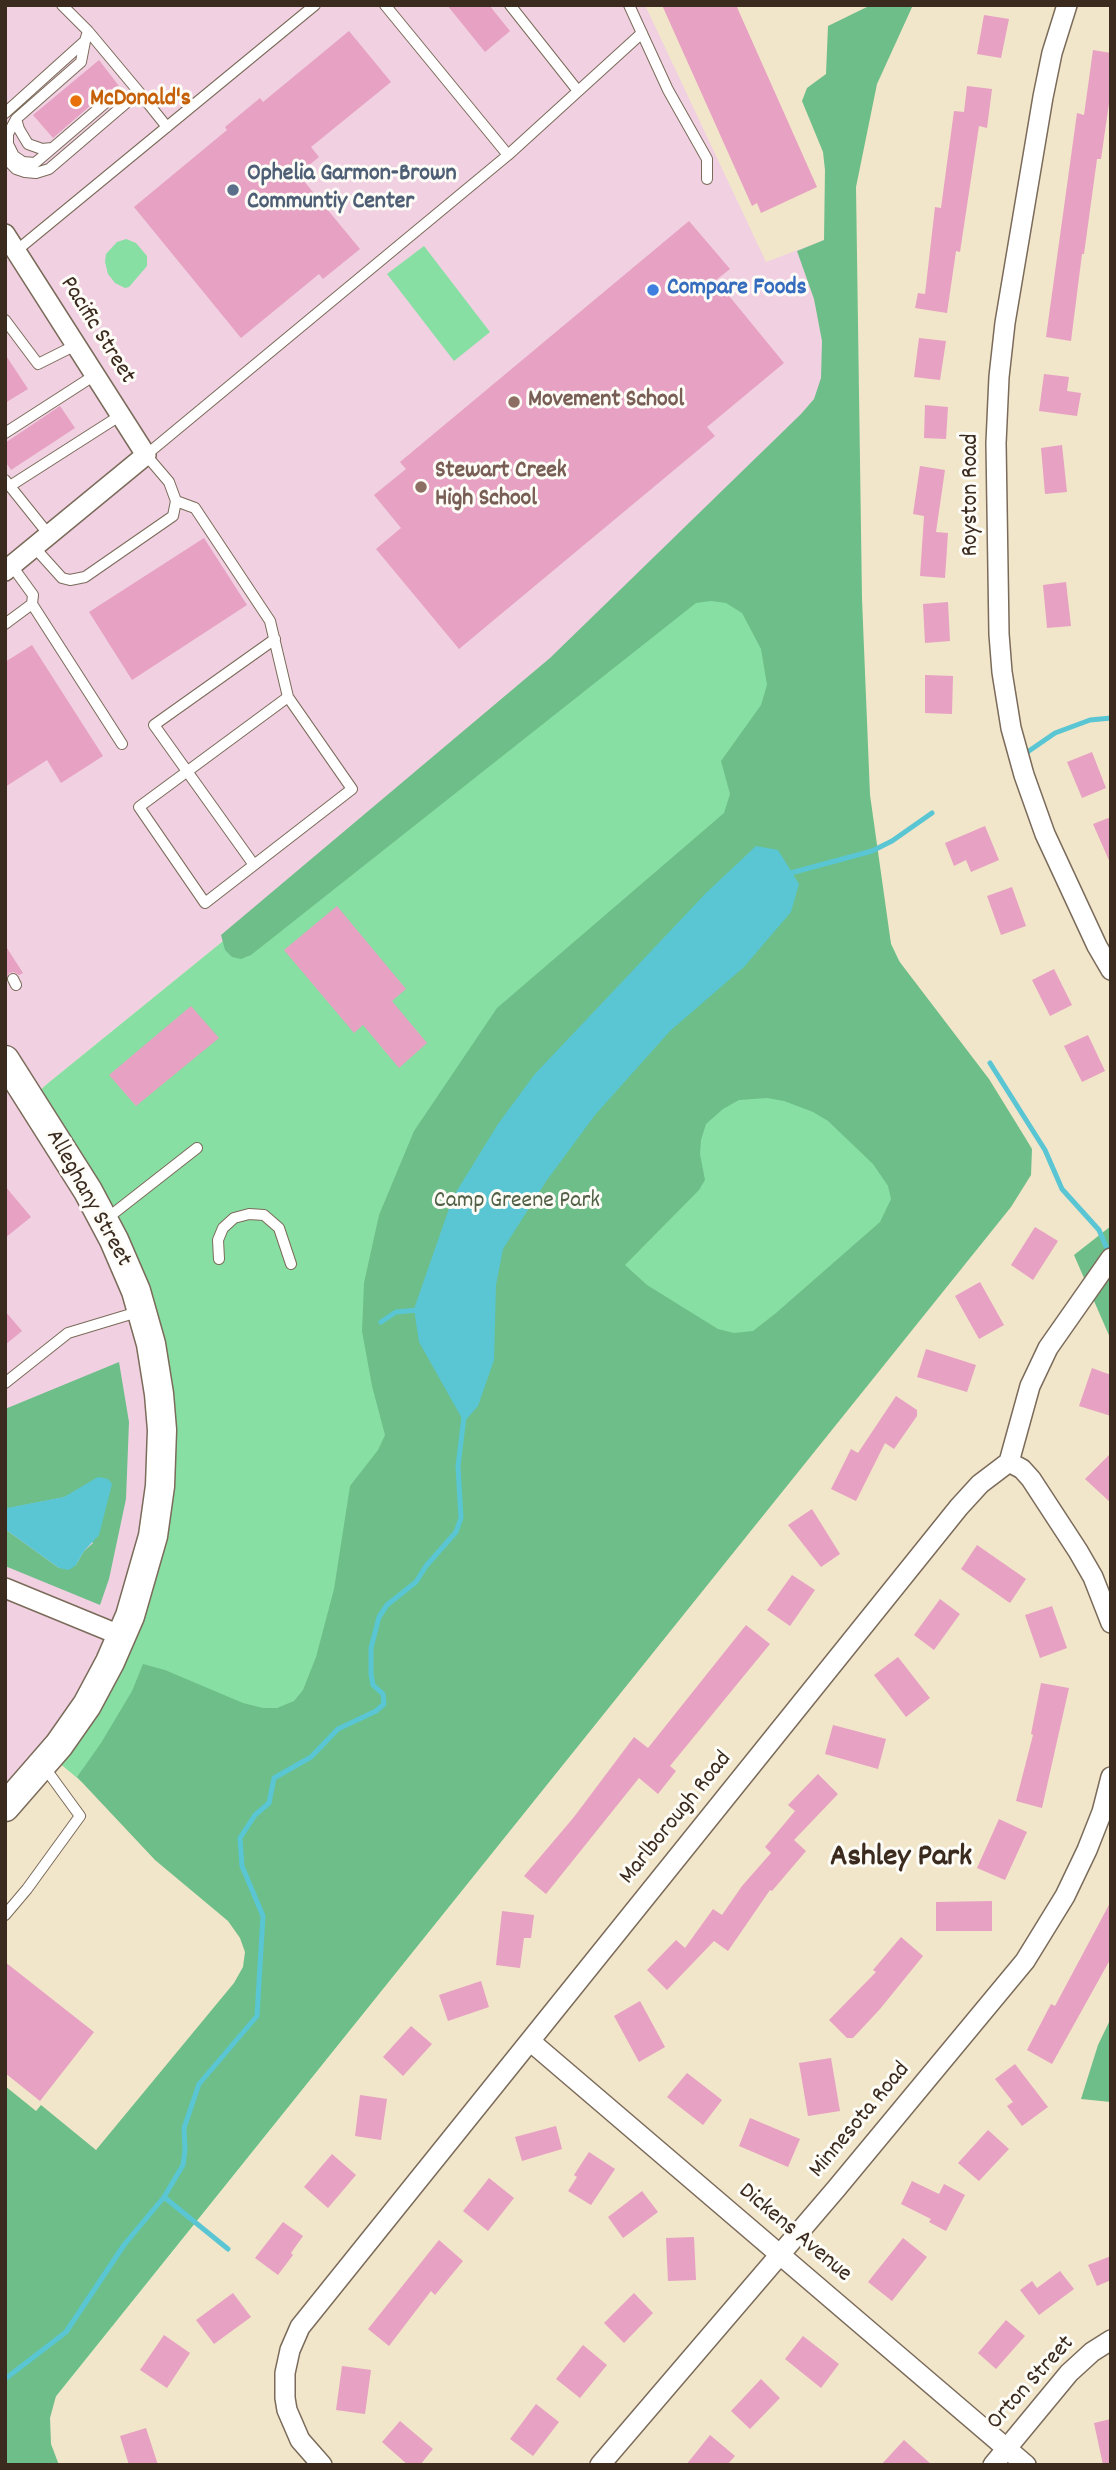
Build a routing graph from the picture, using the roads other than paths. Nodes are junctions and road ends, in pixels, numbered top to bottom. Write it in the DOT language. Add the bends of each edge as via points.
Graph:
graph roads {
  1 [pos="62,5"];
  2 [pos="315,5"];
  3 [pos="385,5"];
  4 [pos="510,5"];
  5 [pos="629,5"];
  6 [pos="1067,5"];
  7 [pos="642,33"];
  8 [pos="86,36"];
  9 [pos="578,91"];
  10 [pos="135,95"];
  11 [pos="5,113"];
  12 [pos="16,119"];
  13 [pos="167,127"];
  14 [pos="52,148"];
  15 [pos="508,155"];
  16 [pos="5,158"];
  17 [pos="707,179"];
  18 [pos="5,234"];
  19 [pos="16,251"];
  20 [pos="5,320"];
  21 [pos="76,345"];
  22 [pos="96,375"];
  23 [pos="121,415"];
  24 [pos="5,433"];
  25 [pos="146,455"];
  26 [pos="8,483"];
  27 [pos="176,501"];
  28 [pos="42,541"];
  29 [pos="8,569"];
  30 [pos="32,604"];
  31 [pos="5,624"];
  32 [pos="275,639"];
  33 [pos="288,697"];
  34 [pos="122,744"];
  35 [pos="187,771"];
  36 [pos="254,865"];
  37 [pos="1111,970"];
  38 [pos="5,1060"];
  39 [pos="197,1148"];
  40 [pos="104,1221"];
  41 [pos="1111,1258"];
  42 [pos="219,1259"];
  43 [pos="291,1264"];
  44 [pos="142,1311"];
  45 [pos="5,1382"];
  46 [pos="1009,1462"];
  47 [pos="5,1588"];
  48 [pos="1111,1623"];
  49 [pos="122,1636"];
  50 [pos="42,1765"];
  51 [pos="1111,1777"];
  52 [pos="5,1807"];
  53 [pos="5,1915"];
  54 [pos="530,2041"];
  55 [pos="779,2254"];
  56 [pos="1111,2340"];
  57 [pos="1006,2448"];
  58 [pos="322,2465"];
  59 [pos="600,2465"];
  60 [pos="993,2465"];
  61 [pos="1026,2465"];
  1 -- 8 [label="lane"];
  2 -- 13 [label="lane"];
  3 -- 15 [label="lane"];
  4 -- 9 [label="lane"];
  5 -- 7 [label="lane"];
  6 -- 37 [label="street, Royston Road" via="1043,97 999,377 999,634 1011,728 1024,775 1045,834"];
  7 -- 9 [label="lane"];
  7 -- 17 [label="lane" via="707,159"];
  8 -- 10 [label="lane"];
  8 -- 11 [label="lane"];
  8 -- 12 [label="lane" via="81,62"];
  9 -- 15 [label="lane"];
  10 -- 13 [label="lane"];
  10 -- 14 [label="lane" via="111,98"];
  10 -- 16 [label="lane" via="49,169 25,172"];
  12 -- 14 [label="lane" via="28,144"];
  12 -- 14 [label="lane" via="8,134 14,156 35,163"];
  13 -- 19 [label="lane"];
  15 -- 25 [label="lane"];
  18 -- 19 [label="street, Pacific Street"];
  19 -- 21 [label="street, Pacific Street"];
  20 -- 21 [label="lane" via="38,364"];
  21 -- 22 [label="street, Pacific Street"];
  22 -- 23 [label="street, Pacific Street"];
  22 -- 24 [label="lane"];
  23 -- 25 [label="street, Pacific Street"];
  23 -- 26 [label="lane"];
  25 -- 27 [label="lane" via="169,482"];
  25 -- 28 [label="street"];
  26 -- 28 [label="lane"];
  27 -- 28 [label="lane" via="173,516 85,577 62,578"];
  27 -- 32 [label="lane" via="195,508 270,621"];
  28 -- 29 [label="street"];
  29 -- 30 [label="lane" via="33,595"];
  30 -- 31 [label="lane"];
  30 -- 34 [label="lane"];
  32 -- 33 [label="lane"];
  32 -- 35 [label="lane" via="154,725"];
  33 -- 35 [label="lane"];
  33 -- 36 [label="lane" via="352,789"];
  35 -- 36 [label="lane"];
  35 -- 36 [label="lane" via="139,807 205,903"];
  38 -- 40 [label="street, Alleghany Street"];
  39 -- 40 [label="lane"];
  40 -- 44 [label="street, Alleghany Street"];
  41 -- 46 [label="street" via="1048,1348 1030,1386"];
  42 -- 43 [label="lane" via="223,1228 234,1218 264,1215 279,1228"];
  44 -- 45 [label="lane" via="68,1333"];
  44 -- 49 [label="street, Alleghany Street" via="159,1394 160,1486 148,1557"];
  46 -- 48 [label="street" via="1031,1479 1079,1551"];
  46 -- 54 [label="street, Marlborough Road" via="959,1507"];
  47 -- 49 [label="street"];
  49 -- 50 [label="street, Alleghany Street" via="87,1705"];
  50 -- 52 [label="street, Alleghany Street"];
  50 -- 53 [label="lane" via="80,1816"];
  51 -- 55 [label="street, Minnesota Road" via="1087,1850 1040,1940"];
  54 -- 55 [label="street, Dickens Avenue"];
  54 -- 58 [label="street, Marlborough Road" via="300,2327 285,2373 287,2410 300,2440"];
  55 -- 57 [label="street, Dickens Avenue"];
  55 -- 59 [label="street, Minnesota Road"];
  56 -- 57 [label="street, Orton Street" via="1069,2374"];
  57 -- 60 [label="street, Orton Street"];
  57 -- 61 [label="street, Dickens Avenue"];
}
